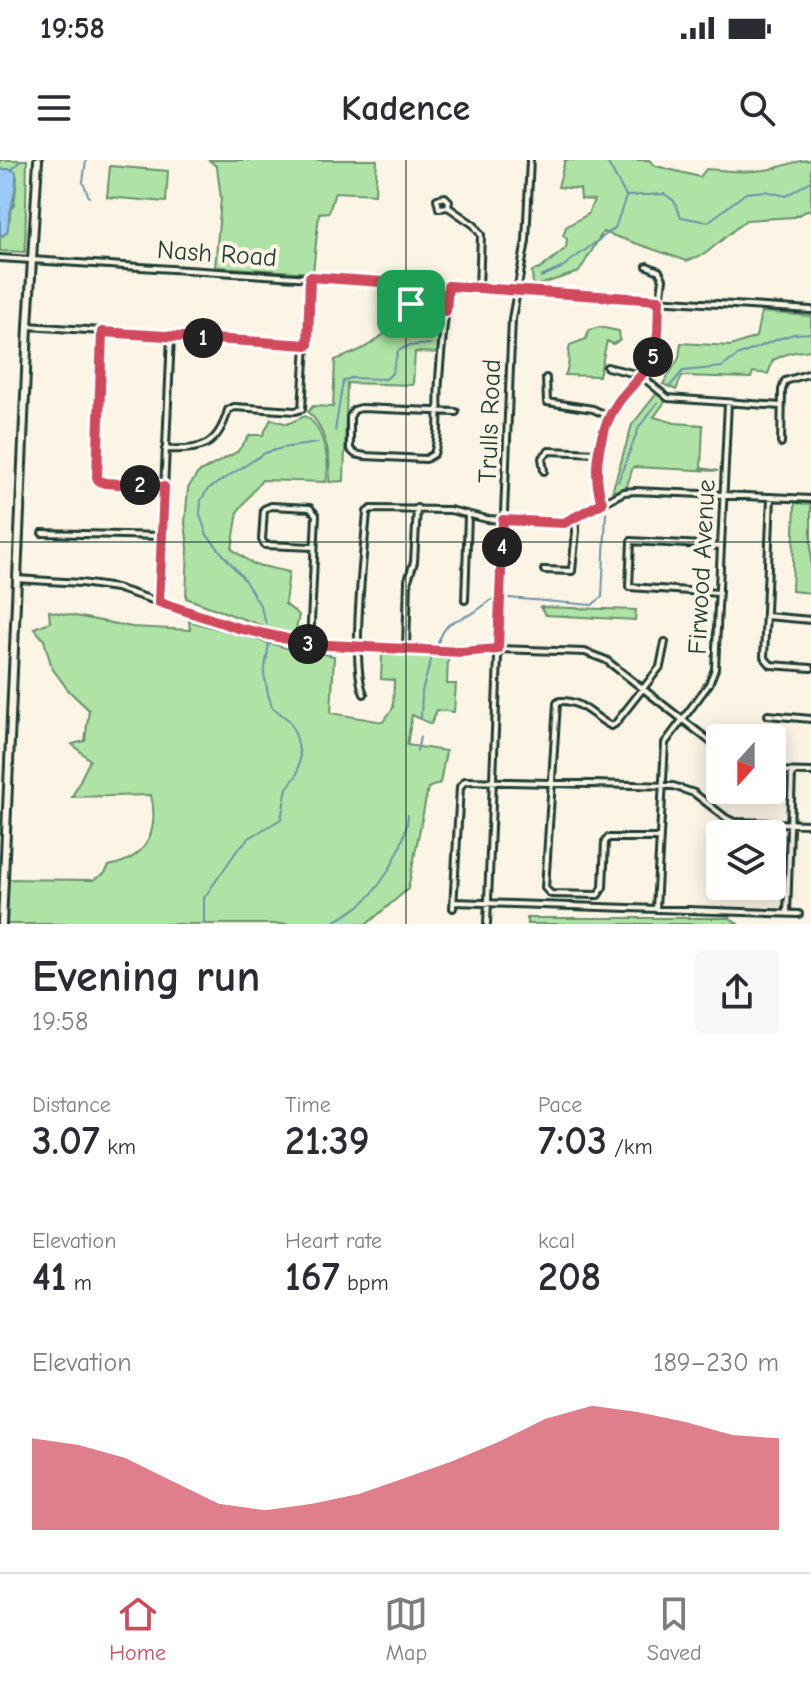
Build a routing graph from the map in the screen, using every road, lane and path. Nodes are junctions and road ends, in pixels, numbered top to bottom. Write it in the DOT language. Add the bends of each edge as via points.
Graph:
graph roads {
  1 [pos="38,160"];
  2 [pos="530,160"];
  3 [pos="448,207"];
  4 [pos="0,258"];
  5 [pos="31,260"];
  6 [pos="647,266"];
  7 [pos="310,277"];
  8 [pos="411,284"];
  9 [pos="448,286"];
  10 [pos="479,289"];
  11 [pos="517,291"];
  12 [pos="659,300"];
  13 [pos="811,310"];
  14 [pos="446,311"];
  15 [pos="28,326"];
  16 [pos="102,332"];
  17 [pos="171,336"];
  18 [pos="308,345"];
  19 [pos="607,367"];
  20 [pos="811,373"];
  21 [pos="640,375"];
  22 [pos="546,378"];
  23 [pos="728,403"];
  24 [pos="781,406"];
  25 [pos="438,410"];
  26 [pos="456,412"];
  27 [pos="610,417"];
  28 [pos="781,443"];
  29 [pos="165,449"];
  30 [pos="598,453"];
  31 [pos="544,471"];
  32 [pos="164,487"];
  33 [pos="723,494"];
  34 [pos="771,497"];
  35 [pos="811,499"];
  36 [pos="602,503"];
  37 [pos="417,508"];
  38 [pos="468,515"];
  39 [pos="575,519"];
  40 [pos="503,520"];
  41 [pos="42,533"];
  42 [pos="162,536"];
  43 [pos="721,546"];
  44 [pos="314,547"];
  45 [pos="544,570"];
  46 [pos="16,579"];
  47 [pos="719,593"];
  48 [pos="465,600"];
  49 [pos="159,602"];
  50 [pos="766,616"];
  51 [pos="811,620"];
  52 [pos="665,642"];
  53 [pos="310,644"];
  54 [pos="358,647"];
  55 [pos="406,649"];
  56 [pos="498,649"];
  57 [pos="811,668"];
  58 [pos="643,688"];
  59 [pos="364,694"];
  60 [pos="768,715"];
  61 [pos="811,719"];
  62 [pos="682,720"];
  63 [pos="706,738"];
  64 [pos="786,772"];
  65 [pos="792,772"];
  66 [pos="811,772"];
  67 [pos="493,782"];
  68 [pos="552,783"];
  69 [pos="662,786"];
  70 [pos="790,823"];
  71 [pos="811,824"];
  72 [pos="660,838"];
  73 [pos="1,872"];
  74 [pos="488,904"];
  75 [pos="656,909"];
  76 [pos="786,914"];
  77 [pos="799,914"];
  78 [pos="2,924"];
  79 [pos="487,924"];
  1 -- 5 [label="main road"];
  2 -- 11 [label="street, Trulls Road" via="526,241"];
  3 -- 10 [label="street" via="481,235"];
  4 -- 5 [label="street, Nash Road"];
  5 -- 7 [label="street, Nash Road"];
  5 -- 15 [label="main road"];
  6 -- 12 [label="street" via="662,274"];
  7 -- 8 [label="street, Nash Road"];
  7 -- 18 [label="street"];
  8 -- 9 [label="street, Nash Road"];
  8 -- 14 [label="street" via="414,307"];
  9 -- 10 [label="street, Nash Road"];
  9 -- 14 [label="street"];
  10 -- 11 [label="street, Nash Road"];
  11 -- 12 [label="street, Nash Road"];
  11 -- 40 [label="street, Trulls Road"];
  12 -- 13 [label="street, Nash Road"];
  12 -- 21 [label="street" via="653,356"];
  14 -- 25 [label="street"];
  15 -- 16 [label="street"];
  15 -- 46 [label="main road"];
  16 -- 17 [label="street"];
  16 -- 32 [label="street" via="99,481"];
  17 -- 18 [label="street"];
  17 -- 29 [label="street"];
  18 -- 29 [label="street" via="302,409 234,407 209,442"];
  19 -- 21 [label="street"];
  20 -- 24 [label="street" via="785,381"];
  21 -- 23 [label="street" via="668,398"];
  21 -- 27 [label="street"];
  22 -- 27 [label="street" via="547,402"];
  23 -- 24 [label="street"];
  23 -- 33 [label="street, Firwood Avenue"];
  24 -- 28 [label="street"];
  25 -- 25 [label="street" via="354,410 350,449 365,456 426,459 437,445"];
  25 -- 26 [label="street"];
  27 -- 30 [label="street"];
  29 -- 32 [label="street"];
  30 -- 31 [label="street" via="549,451 542,458"];
  30 -- 36 [label="street"];
  32 -- 42 [label="street"];
  33 -- 34 [label="street"];
  33 -- 36 [label="street" via="635,491"];
  33 -- 43 [label="street, Firwood Avenue"];
  34 -- 35 [label="street"];
  34 -- 50 [label="street"];
  36 -- 39 [label="street"];
  37 -- 38 [label="street"];
  37 -- 54 [label="street" via="367,512"];
  37 -- 55 [label="street"];
  38 -- 40 [label="street"];
  38 -- 48 [label="street"];
  39 -- 40 [label="street"];
  39 -- 45 [label="street" via="572,571"];
  40 -- 56 [label="street, Trulls Road"];
  41 -- 42 [label="street"];
  42 -- 49 [label="street"];
  43 -- 47 [label="street, Firwood Avenue"];
  43 -- 47 [label="street" via="631,541 629,587"];
  44 -- 44 [label="street" via="315,511 264,509 265,545"];
  44 -- 53 [label="street"];
  46 -- 49 [label="street" via="100,584"];
  46 -- 73 [label="main road"];
  47 -- 62 [label="street, Firwood Avenue" via="715,669"];
  49 -- 53 [label="street"];
  50 -- 51 [label="street"];
  50 -- 57 [label="street" via="767,662"];
  52 -- 58 [label="street" via="660,667"];
  53 -- 54 [label="street"];
  54 -- 55 [label="street"];
  54 -- 59 [label="street"];
  55 -- 56 [label="street"];
  56 -- 58 [label="street" via="585,652 606,660"];
  56 -- 67 [label="street, Trulls Road"];
  58 -- 62 [label="street"];
  58 -- 68 [label="street" via="611,726 577,702 557,703"];
  60 -- 61 [label="street"];
  62 -- 63 [label="street"];
  62 -- 69 [label="street, Firwood Avenue" via="665,743"];
  64 -- 65 [label="street"];
  65 -- 66 [label="street"];
  65 -- 70 [label="street"];
  67 -- 68 [label="street"];
  67 -- 74 [label="street, Trulls Road"];
  67 -- 74 [label="street" via="460,784 453,905"];
  68 -- 69 [label="street"];
  68 -- 72 [label="street" via="548,893 598,895 608,838"];
  69 -- 70 [label="street" via="694,793 734,822"];
  69 -- 72 [label="street, Firwood Avenue"];
  70 -- 71 [label="street"];
  70 -- 76 [label="street"];
  72 -- 75 [label="street, Firwood Avenue"];
  73 -- 78 [label="main road"];
  74 -- 75 [label="street"];
  74 -- 79 [label="street, Trulls Road"];
  75 -- 76 [label="street"];
  76 -- 77 [label="street"];
}
